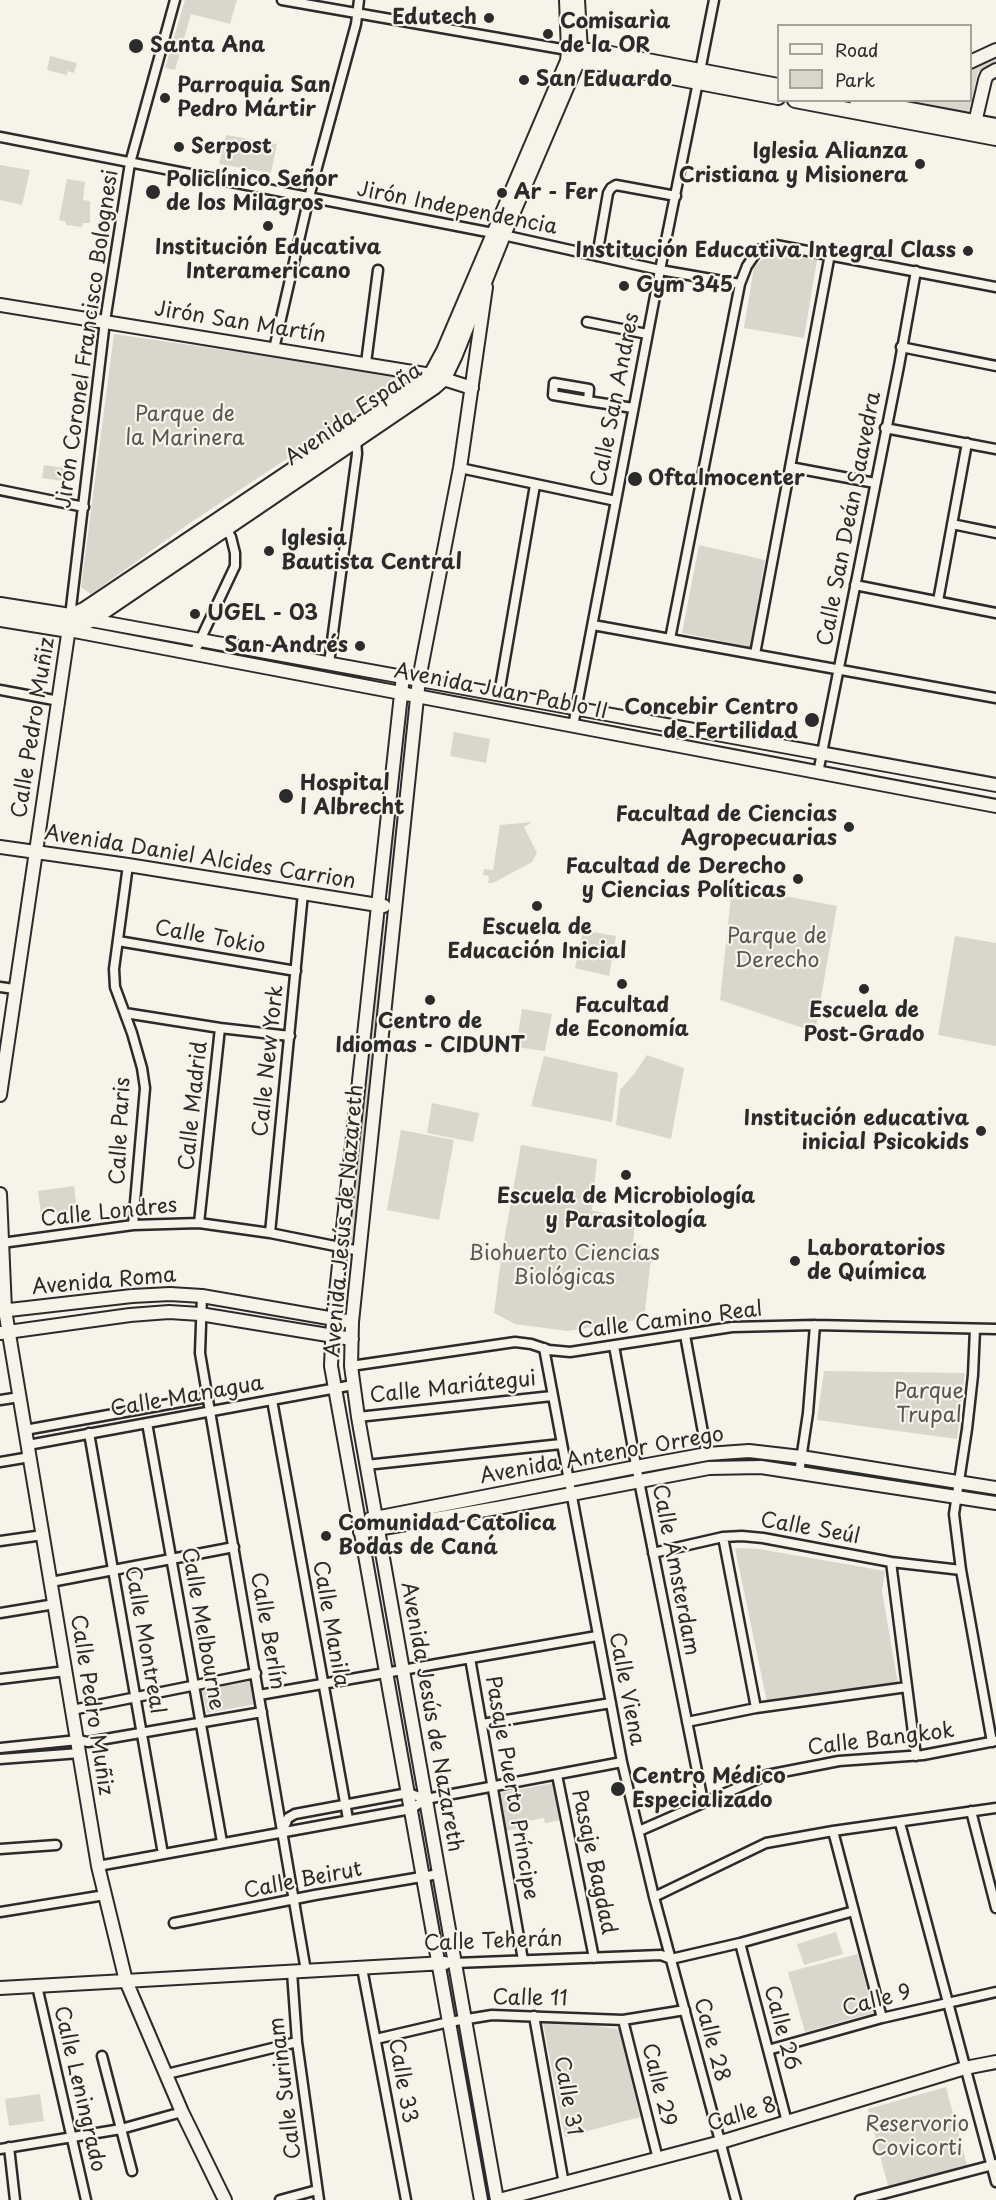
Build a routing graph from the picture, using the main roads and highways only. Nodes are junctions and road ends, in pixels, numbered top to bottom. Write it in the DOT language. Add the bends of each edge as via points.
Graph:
graph roads {
  1 [pos="567,0"];
  2 [pos="577,0"];
  3 [pos="996,50"];
  4 [pos="575,55"];
  5 [pos="972,61"];
  6 [pos="996,70"];
  7 [pos="699,77"];
  8 [pos="777,86"];
  9 [pos="777,97"];
  10 [pos="808,102"];
  11 [pos="886,103"];
  12 [pos="996,126"];
  13 [pos="974,127"];
  14 [pos="996,138"];
  15 [pos="498,235"];
  16 [pos="487,276"];
  17 [pos="0,305"];
  18 [pos="437,376"];
  19 [pos="472,388"];
  20 [pos="224,523"];
  21 [pos="0,605"];
  22 [pos="0,619"];
  23 [pos="91,620"];
  24 [pos="70,623"];
  25 [pos="241,647"];
  26 [pos="238,662"];
  27 [pos="403,676"];
  28 [pos="419,679"];
  29 [pos="401,693"];
  30 [pos="417,696"];
  31 [pos="996,785"];
  32 [pos="996,806"];
  33 [pos="0,848"];
  34 [pos="35,853"];
  35 [pos="378,905"];
  36 [pos="395,907"];
  37 [pos="0,1095"];
  38 [pos="0,1194"];
  39 [pos="3,1311"];
  40 [pos="333,1320"];
  41 [pos="352,1322"];
  42 [pos="4,1332"];
  43 [pos="331,1335"];
  44 [pos="352,1339"];
  45 [pos="996,1488"];
  46 [pos="501,1494"];
  47 [pos="996,1503"];
  48 [pos="503,1508"];
  49 [pos="377,1523"];
  50 [pos="359,1527"];
  51 [pos="385,1569"];
  52 [pos="367,1571"];
  53 [pos="455,1963"];
  54 [pos="439,1964"];
  55 [pos="126,1981"];
  56 [pos="0,1988"];
  57 [pos="996,2062"];
  58 [pos="225,2200"];
  59 [pos="481,2200"];
  60 [pos="498,2200"];
  1 -- 4 [label="main road, Avenida España"];
  2 -- 4 [label="main road, Avenida España"];
  3 -- 5 [label="main road"];
  4 -- 7 [label="main road" via="593,62"];
  4 -- 15 [label="main road, Avenida España" via="568,60"];
  6 -- 13 [label="main road" via="985,80"];
  7 -- 8 [label="main road"];
  7 -- 9 [label="main road"];
  10 -- 13 [label="main road"];
  11 -- 13 [label="main road"];
  12 -- 13 [label="main road"];
  13 -- 14 [label="main road"];
  15 -- 16 [label="main road, Avenida España"];
  15 -- 18 [label="main road, Avenida España" via="444,351"];
  16 -- 18 [label="main road, Avenida España"];
  16 -- 19 [label="main road, Avenida Jesús de Nazareth"];
  17 -- 18 [label="main road, Jirón San Martín"];
  18 -- 19 [label="main road, Jirón San Martín"];
  18 -- 20 [label="main road, Avenida España" via="421,383"];
  18 -- 20 [label="main road, Avenida España" via="434,387"];
  19 -- 28 [label="main road, Avenida Jesús de Nazareth"];
  20 -- 23 [label="main road, Avenida España"];
  20 -- 24 [label="main road, Avenida España"];
  21 -- 24 [label="main road"];
  22 -- 24 [label="main road"];
  23 -- 24 [label="main road, Avenida España"];
  23 -- 25 [label="main road, Avenida Juan Pablo II"];
  24 -- 26 [label="main road, Avenida Juan Pablo II"];
  24 -- 34 [label="main road, Calle Pedro Muñiz"];
  25 -- 26 [label="main road"];
  25 -- 27 [label="main road, Avenida Juan Pablo II"];
  26 -- 29 [label="main road, Avenida Juan Pablo II"];
  27 -- 28 [label="main road, Avenida Juan Pablo II"];
  27 -- 29 [label="main road, Avenida Jesús de Nazareth"];
  28 -- 30 [label="main road, Avenida Jesús de Nazareth"];
  28 -- 31 [label="main road, Avenida Juan Pablo II"];
  29 -- 30 [label="main road, Avenida Juan Pablo II"];
  29 -- 35 [label="main road, Avenida Jesús de Nazareth"];
  30 -- 32 [label="main road, Avenida Juan Pablo II"];
  30 -- 36 [label="main road, Avenida Jesús de Nazareth"];
  33 -- 34 [label="main road, Avenida Daniel Alcides Carrion"];
  34 -- 35 [label="main road, Avenida Daniel Alcides Carrion"];
  34 -- 37 [label="main road, Calle Pedro Muñiz"];
  35 -- 36 [label="main road, Avenida Daniel Alcides Carrion"];
  35 -- 40 [label="main road, Avenida Jesús de Nazareth"];
  36 -- 41 [label="main road, Avenida Jesús de Nazareth"];
  38 -- 39 [label="main road, Calle Pedro Muñiz"];
  39 -- 40 [label="main road, Avenida Roma" via="170,1294 202,1296"];
  39 -- 42 [label="main road, Calle Pedro Muñiz"];
  40 -- 41 [label="main road, Avenida Roma"];
  40 -- 43 [label="main road, Avenida Jesús de Nazareth"];
  41 -- 44 [label="main road, Avenida Jesús de Nazareth"];
  42 -- 43 [label="main road, Avenida Roma" via="169,1312"];
  42 -- 55 [label="main road, Calle Pedro Muñiz" via="26,1430 98,1866"];
  43 -- 44 [label="main road, Avenida Roma"];
  43 -- 50 [label="main road, Avenida Jesús de Nazareth" via="334,1389"];
  44 -- 49 [label="main road, Avenida Jesús de Nazareth" via="353,1385"];
  45 -- 46 [label="main road, Avenida Antenor Orrego" via="749,1451 707,1454"];
  46 -- 48 [label="main road"];
  46 -- 49 [label="main road, Avenida Antenor Orrego"];
  47 -- 48 [label="main road, Avenida Antenor Orrego" via="761,1467 710,1468"];
  48 -- 49 [label="main road, Avenida Antenor Orrego"];
  49 -- 50 [label="main road, Avenida Antenor Orrego"];
  49 -- 51 [label="main road, Avenida Jesús de Nazareth"];
  50 -- 52 [label="main road, Avenida Jesús de Nazareth"];
  51 -- 52 [label="main road"];
  51 -- 53 [label="main road, Avenida Jesús de Nazareth"];
  52 -- 54 [label="main road, Avenida Jesús de Nazareth"];
  53 -- 54 [label="main road, Calle Teherán"];
  53 -- 60 [label="main road, Avenida Jesús de Nazareth"];
  54 -- 55 [label="main road, Calle Teherán"];
  54 -- 59 [label="main road, Avenida Jesús de Nazareth"];
  55 -- 56 [label="main road, Calle Teherán"];
  55 -- 58 [label="main road, Calle Pedro Muñiz"];
  57 -- 60 [label="main road, Calle 8" via="720,2142"];
}
